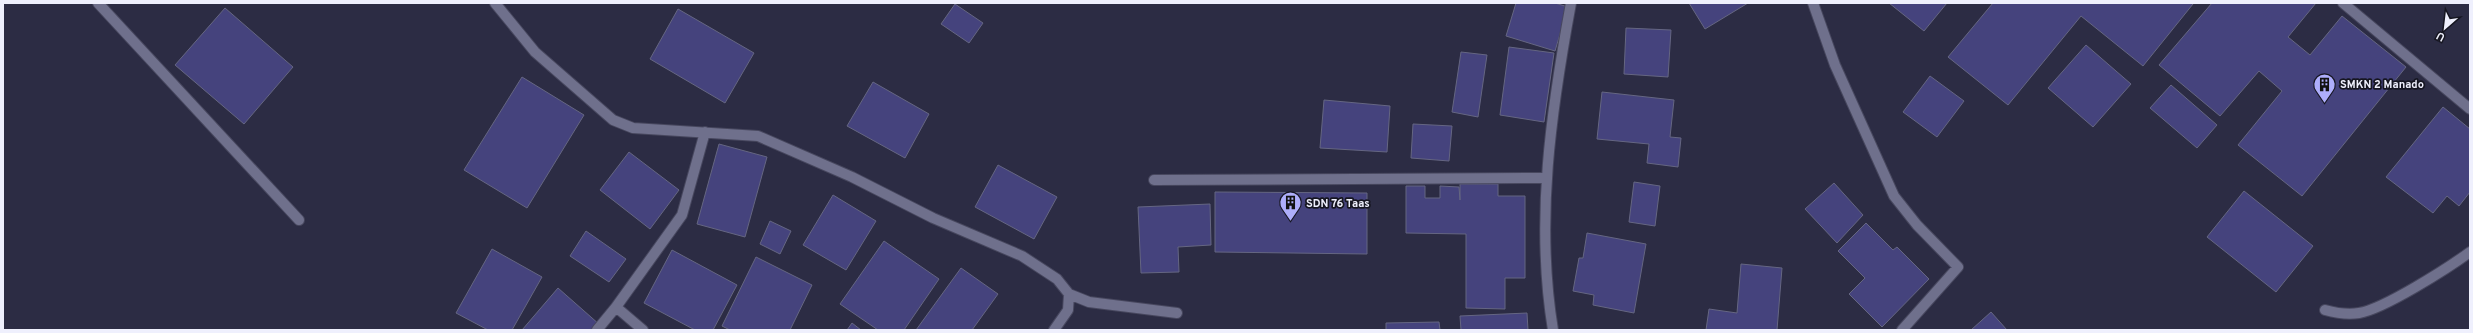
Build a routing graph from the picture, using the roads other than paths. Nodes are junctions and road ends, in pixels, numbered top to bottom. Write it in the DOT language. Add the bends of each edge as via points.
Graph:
graph roads {
  1 [pos="98,3"];
  2 [pos="495,3"];
  3 [pos="1571,3"];
  4 [pos="1813,3"];
  5 [pos="2350,5"];
  6 [pos="2470,109"];
  7 [pos="705,132"];
  8 [pos="1545,178"];
  9 [pos="1154,180"];
  10 [pos="298,220"];
  11 [pos="2470,252"];
  12 [pos="1069,294"];
  13 [pos="616,307"];
  14 [pos="2325,310"];
  15 [pos="1177,313"];
  16 [pos="597,330"];
  17 [pos="643,330"];
  18 [pos="1054,330"];
  19 [pos="1553,330"];
  20 [pos="1902,330"];
  1 -- 10 [label="street"];
  2 -- 7 [label="street" via="536,52 613,120 632,128"];
  3 -- 8 [label="street"];
  4 -- 20 [label="street" via="1835,65 1894,196 1958,266"];
  5 -- 6 [label="street"];
  7 -- 12 [label="street" via="758,136 838,171 933,218 1022,256 1057,279"];
  7 -- 13 [label="street" via="682,215"];
  8 -- 9 [label="street"];
  8 -- 19 [label="street" via="1546,290"];
  11 -- 14 [label="street" via="2448,268 2376,307 2360,313 2347,314"];
  12 -- 15 [label="street" via="1089,302"];
  12 -- 18 [label="street" via="1068,310"];
  13 -- 16 [label="street"];
  13 -- 17 [label="street"];
}
